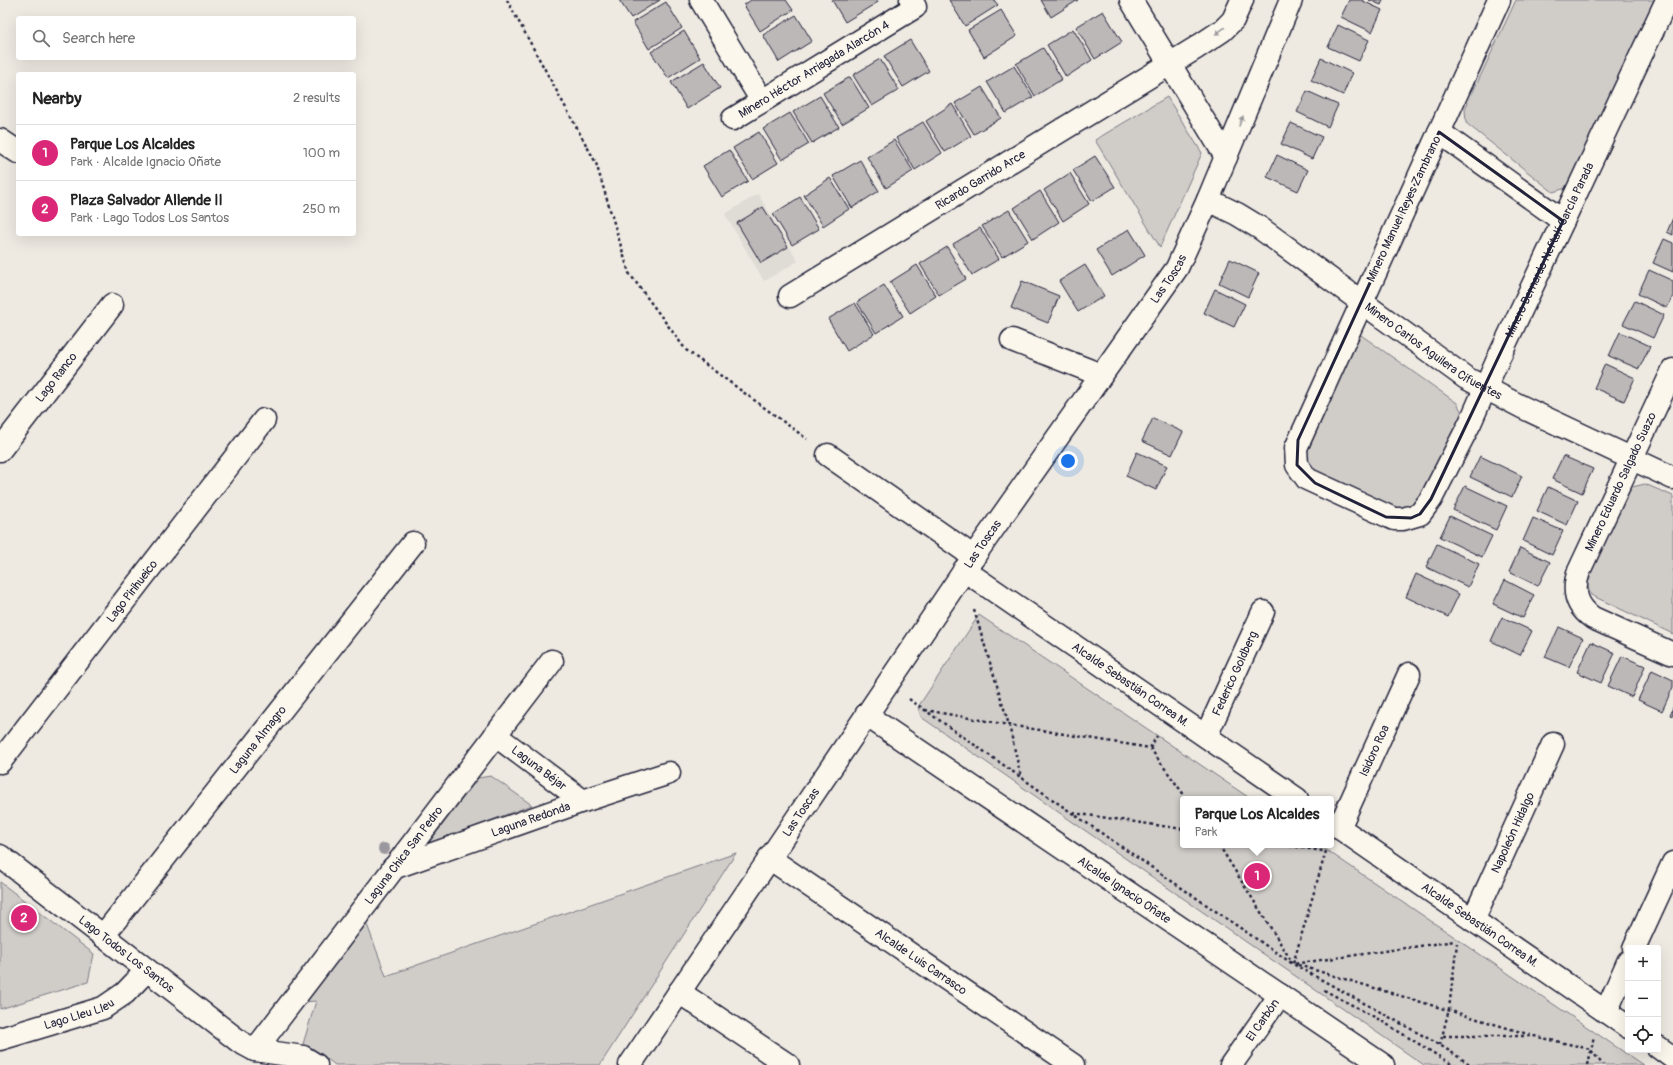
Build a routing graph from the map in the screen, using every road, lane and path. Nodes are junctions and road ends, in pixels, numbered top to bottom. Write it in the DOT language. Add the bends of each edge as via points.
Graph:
graph roads {
  1 [pos="506,0"];
  2 [pos="701,0"];
  3 [pos="1131,0"];
  4 [pos="1242,0"];
  5 [pos="1291,0"];
  6 [pos="1499,0"];
  7 [pos="1667,0"];
  8 [pos="913,3"];
  9 [pos="1170,64"];
  10 [pos="762,101"];
  11 [pos="733,119"];
  12 [pos="1439,132"];
  13 [pos="0,140"];
  14 [pos="16,151"];
  15 [pos="1226,157"];
  16 [pos="1208,200"];
  17 [pos="1564,221"];
  18 [pos="790,296"];
  19 [pos="1361,302"];
  20 [pos="112,305"];
  21 [pos="1012,340"];
  22 [pos="1673,370"];
  23 [pos="1101,375"];
  24 [pos="1485,388"];
  25 [pos="264,420"];
  26 [pos="0,450"];
  27 [pos="828,455"];
  28 [pos="1632,458"];
  29 [pos="1673,478"];
  30 [pos="1431,499"];
  31 [pos="413,543"];
  32 [pos="969,563"];
  33 [pos="973,604"];
  34 [pos="1263,612"];
  35 [pos="1673,654"];
  36 [pos="552,661"];
  37 [pos="1409,674"];
  38 [pos="907,697"];
  39 [pos="923,709"];
  40 [pos="866,715"];
  41 [pos="1009,726"];
  42 [pos="1160,732"];
  43 [pos="495,735"];
  44 [pos="1206,736"];
  45 [pos="1553,744"];
  46 [pos="1150,748"];
  47 [pos="0,762"];
  48 [pos="669,773"];
  49 [pos="1021,777"];
  50 [pos="1185,796"];
  51 [pos="1293,796"];
  52 [pos="583,801"];
  53 [pos="1072,813"];
  54 [pos="1335,825"];
  55 [pos="1180,829"];
  56 [pos="1221,848"];
  57 [pos="1302,848"];
  58 [pos="1327,848"];
  59 [pos="1326,852"];
  60 [pos="0,856"];
  61 [pos="769,858"];
  62 [pos="1673,863"];
  63 [pos="393,868"];
  64 [pos="1473,920"];
  65 [pos="103,936"];
  66 [pos="1635,945"];
  67 [pos="1293,964"];
  68 [pos="1625,969"];
  69 [pos="147,970"];
  70 [pos="679,992"];
  71 [pos="1280,995"];
  72 [pos="1450,1009"];
  73 [pos="1606,1012"];
  74 [pos="1625,1025"];
  75 [pos="1443,1036"];
  76 [pos="1534,1036"];
  77 [pos="0,1039"];
  78 [pos="1440,1045"];
  79 [pos="1661,1049"];
  80 [pos="255,1050"];
  81 [pos="1673,1058"];
  82 [pos="316,1065"];
  83 [pos="630,1065"];
  84 [pos="788,1065"];
  85 [pos="1073,1065"];
  86 [pos="1231,1065"];
  87 [pos="1383,1065"];
  88 [pos="1472,1065"];
  89 [pos="1603,1065"];
  1 -- 27 [label="path" via="596,163 629,273 686,350"];
  2 -- 10 [label="street"];
  3 -- 9 [label="street"];
  4 -- 9 [label="street, one-way" via="1233,20 1223,30"];
  15 -- 5 [label="street, Las Toscas, one-way"];
  6 -- 12 [label="street, Minero Manuel Reyes Zambrano"];
  7 -- 17 [label="street, Minero Bernardo Neftalí García Parada"];
  8 -- 10 [label="street, Minero Héctor Arriagada Alarcón 4"];
  9 -- 15 [label="street"];
  9 -- 18 [label="street, Ricardo Garrido Arce"];
  10 -- 11 [label="street, Minero Héctor Arriagada Alarcón 4"];
  12 -- 17 [label="street"];
  12 -- 19 [label="street, Minero Manuel Reyes Zambrano"];
  13 -- 14 [label="street"];
  15 -- 16 [label="street, Las Toscas"];
  16 -- 19 [label="street, Minero Carlos Aguilera Cifuentes" via="1260,228"];
  16 -- 23 [label="street, Las Toscas" via="1177,268"];
  17 -- 24 [label="street, Minero Bernardo Neftalí García Parada"];
  19 -- 24 [label="street, Minero Carlos Aguilera Cifuentes"];
  19 -- 30 [label="street, Minero Manuel Reyes Zambrano" via="1298,440 1295,456 1297,465 1307,479 1386,517 1411,518 1420,514"];
  20 -- 26 [label="street, Lago Ranco"];
  21 -- 23 [label="street"];
  22 -- 28 [label="street, Minero Eduardo Salgado Suazo"];
  23 -- 32 [label="street, Las Toscas"];
  24 -- 28 [label="street, Minero Carlos Aguilera Cifuentes"];
  24 -- 30 [label="street, Minero Bernardo Neftalí García Parada"];
  25 -- 47 [label="street, Lago Pirihueico"];
  27 -- 32 [label="street, Alcalde Sebastián Correa M."];
  28 -- 29 [label="street, Minero Carlos Aguilera Cifuentes"];
  28 -- 35 [label="street, Minero Eduardo Salgado Suazo" via="1576,580 1576,597 1586,613 1593,618"];
  31 -- 65 [label="street, Laguna Almagro"];
  32 -- 40 [label="street, Las Toscas"];
  32 -- 44 [label="street, Alcalde Sebastián Correa M."];
  33 -- 41 [label="path"];
  34 -- 44 [label="street, Federico Goldberg"];
  36 -- 43 [label="street, Laguna Chica San Pedro"];
  37 -- 54 [label="street, Isidoro Roa"];
  38 -- 39 [label="path"];
  39 -- 41 [label="path"];
  39 -- 49 [label="path"];
  40 -- 61 [label="street, Las Toscas"];
  40 -- 71 [label="street, Alcalde Ignacio Oñate"];
  41 -- 46 [label="path"];
  41 -- 49 [label="path"];
  42 -- 46 [label="path"];
  43 -- 52 [label="street, Laguna Béjar"];
  43 -- 63 [label="street, Laguna Chica San Pedro"];
  44 -- 51 [label="street, Alcalde Sebastián Correa M."];
  45 -- 64 [label="street, Napoleón Hidalgo"];
  46 -- 50 [label="path"];
  48 -- 52 [label="street, Laguna Redonda"];
  49 -- 53 [label="path"];
  52 -- 63 [label="street, Laguna Redonda"];
  53 -- 55 [label="path"];
  53 -- 67 [label="path"];
  54 -- 64 [label="street, Alcalde Sebastián Correa M."];
  56 -- 67 [label="path"];
  57 -- 59 [label="path"];
  58 -- 59 [label="path"];
  59 -- 67 [label="path"];
  60 -- 65 [label="street, Lago Todos Los Santos"];
  61 -- 70 [label="street, Las Toscas"];
  61 -- 85 [label="street, Alcalde Luis Carrasco"];
  62 -- 66 [label="street"];
  63 -- 80 [label="street, Laguna Chica San Pedro"];
  64 -- 73 [label="street, Alcalde Sebastián Correa M."];
  65 -- 69 [label="street, Lago Todos Los Santos"];
  67 -- 72 [label="path"];
  67 -- 72 [label="path" via="1457,941"];
  67 -- 78 [label="path"];
  68 -- 73 [label="street"];
  69 -- 77 [label="street, Lago Lleu Lleu" via="125,994 104,1008"];
  69 -- 80 [label="street, Lago Todos Los Santos" via="240,1042"];
  70 -- 83 [label="street, Las Toscas"];
  70 -- 84 [label="street"];
  71 -- 86 [label="street, El Carbón"];
  71 -- 87 [label="street, Alcalde Ignacio Oñate"];
  72 -- 75 [label="path"];
  72 -- 76 [label="path"];
  73 -- 74 [label="street, Alcalde Sebastián Correa M."];
  75 -- 76 [label="path"];
  75 -- 78 [label="path"];
  76 -- 89 [label="path" via="1590,1049"];
  78 -- 88 [label="path"];
  79 -- 81 [label="street"];
  80 -- 82 [label="street" via="303,1057"];
}
